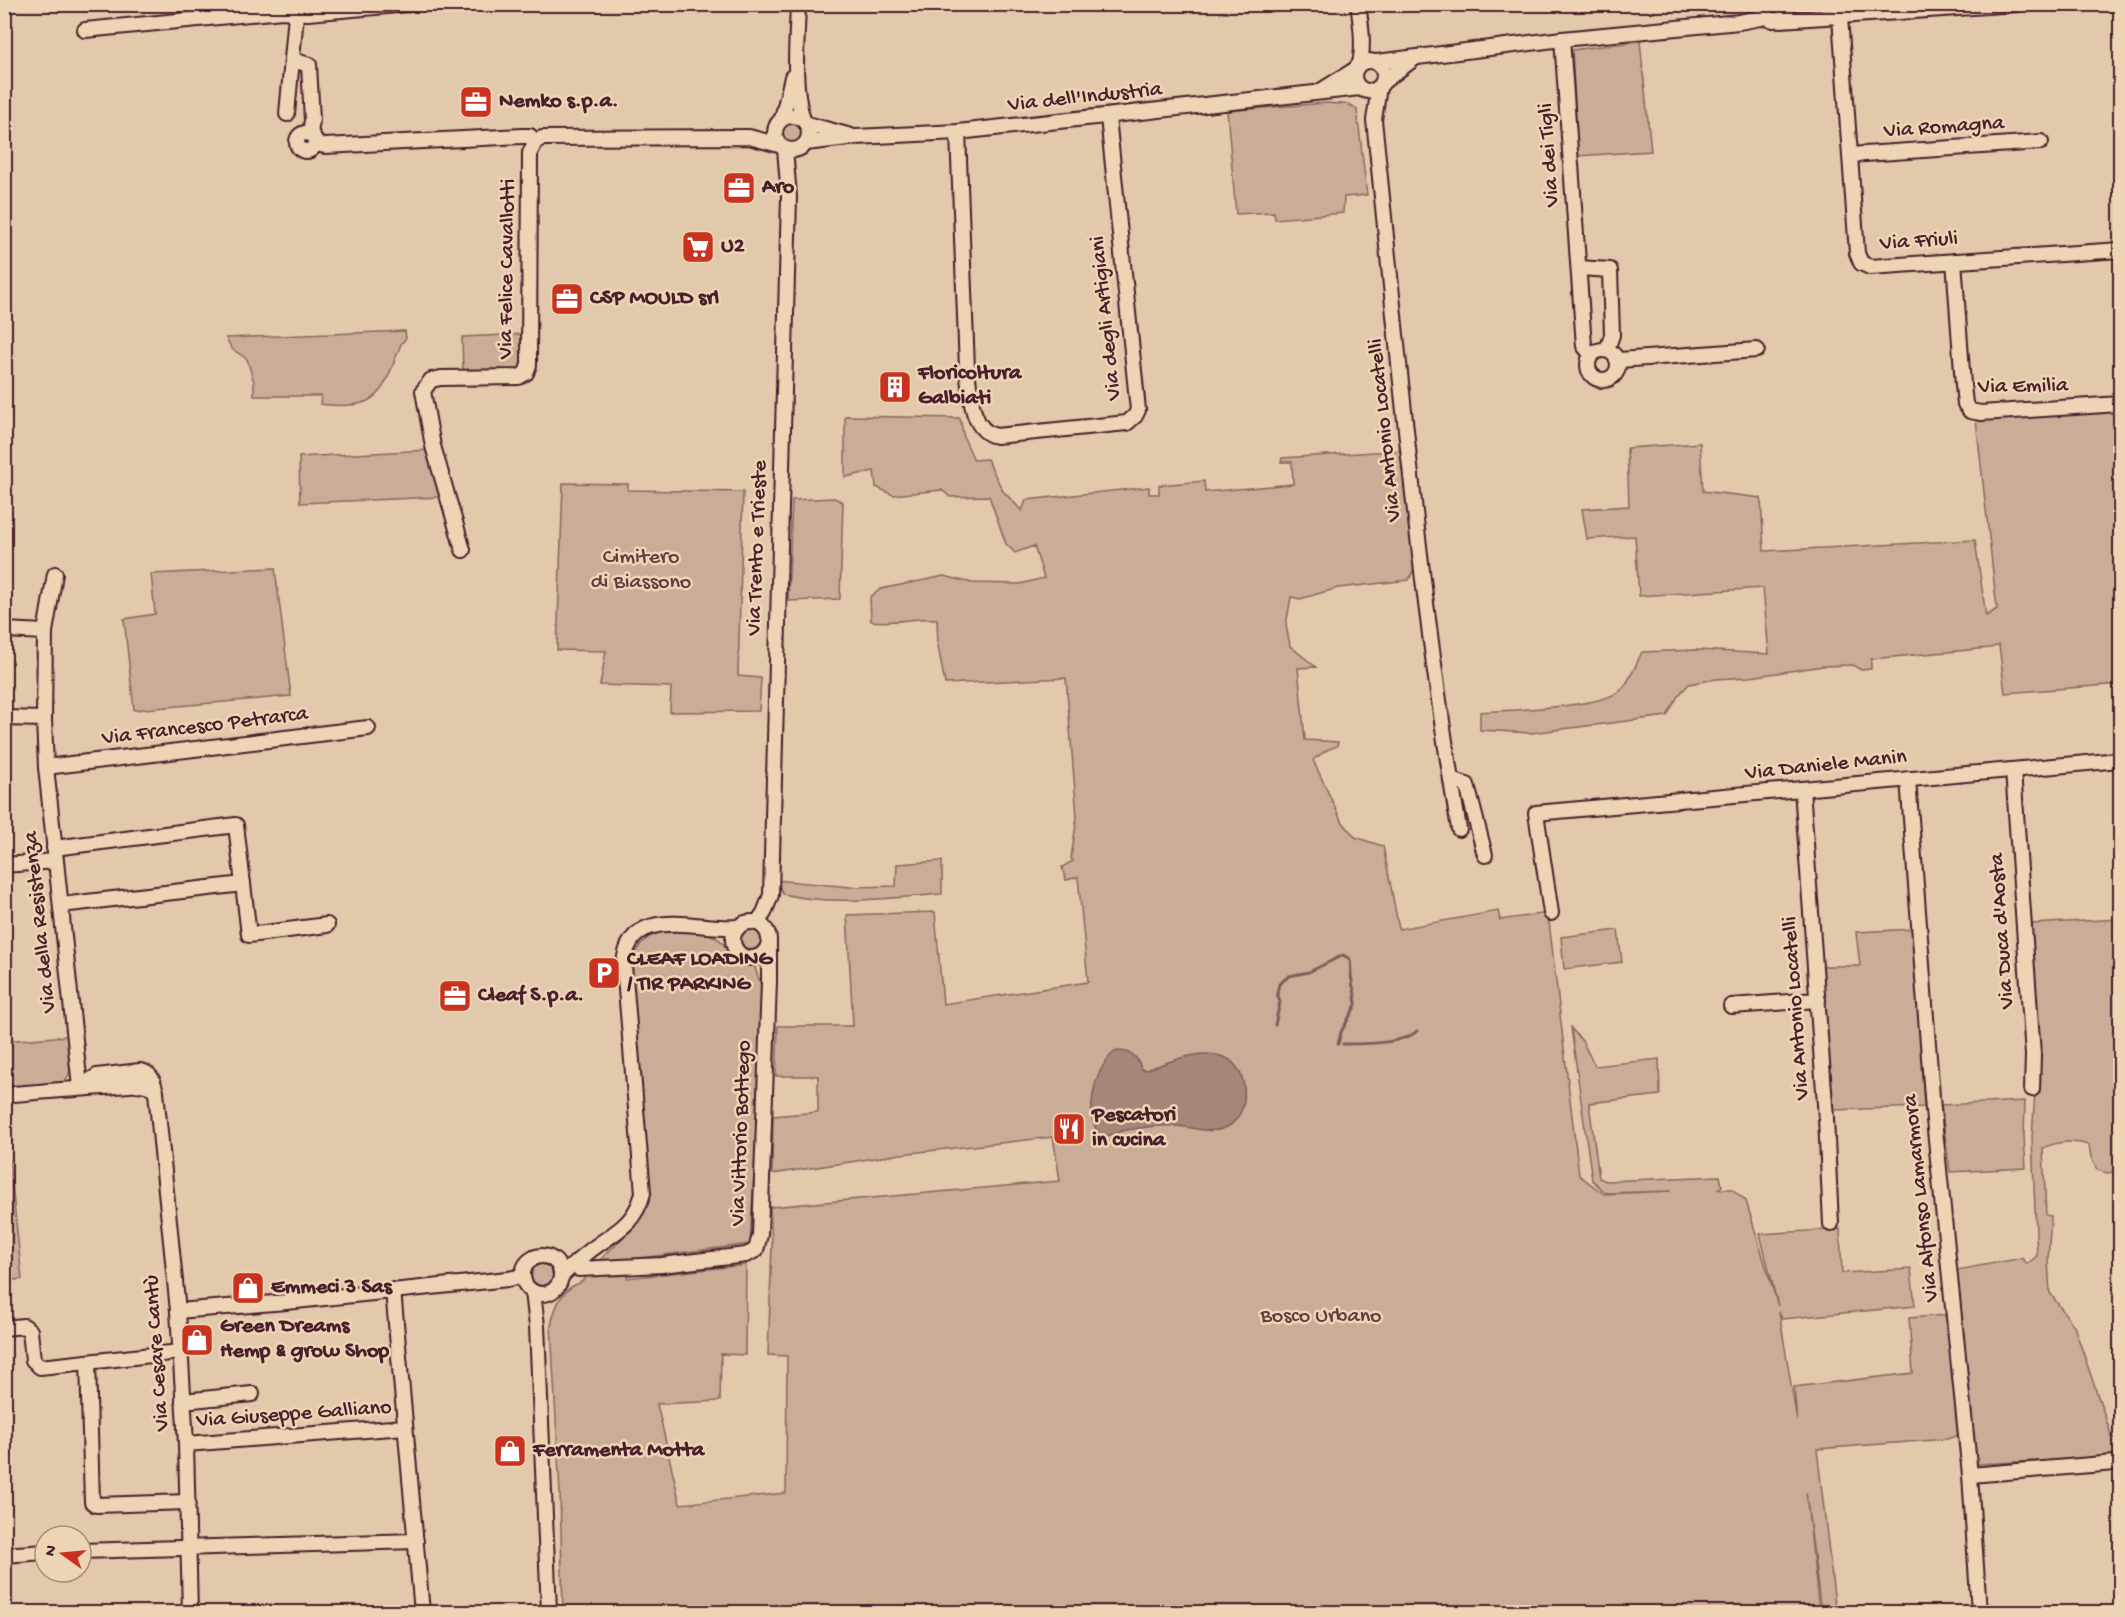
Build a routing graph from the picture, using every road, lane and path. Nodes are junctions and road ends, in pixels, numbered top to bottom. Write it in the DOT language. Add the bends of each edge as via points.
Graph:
graph roads {
  1 [pos="409,4"];
  2 [pos="798,4"];
  3 [pos="1358,4"];
  4 [pos="2017,4"];
  5 [pos="1788,6"];
  6 [pos="297,8"];
  7 [pos="1767,12"];
  8 [pos="1840,16"];
  9 [pos="1821,18"];
  10 [pos="85,30"];
  11 [pos="1562,39"];
  12 [pos="1420,56"];
  13 [pos="293,60"];
  14 [pos="797,60"];
  15 [pos="1366,64"];
  16 [pos="1381,84"];
  17 [pos="1362,88"];
  18 [pos="1317,93"];
  19 [pos="287,114"];
  20 [pos="1108,117"];
  21 [pos="1374,120"];
  22 [pos="779,121"];
  23 [pos="805,122"];
  24 [pos="958,132"];
  25 [pos="749,137"];
  26 [pos="856,137"];
  27 [pos="535,142"];
  28 [pos="2041,142"];
  29 [pos="804,145"];
  30 [pos="782,147"];
  31 [pos="1850,155"];
  32 [pos="789,197"];
  33 [pos="2121,250"];
  34 [pos="1954,261"];
  35 [pos="1579,268"];
  36 [pos="1607,350"];
  37 [pos="1757,350"];
  38 [pos="1591,354"];
  39 [pos="1619,360"];
  40 [pos="2121,404"];
  41 [pos="463,550"];
  42 [pos="55,574"];
  43 [pos="4,630"];
  44 [pos="45,632"];
  45 [pos="4,718"];
  46 [pos="44,719"];
  47 [pos="368,728"];
  48 [pos="2121,760"];
  49 [pos="46,767"];
  50 [pos="2013,770"];
  51 [pos="1908,779"];
  52 [pos="1451,780"];
  53 [pos="1802,789"];
  54 [pos="1459,829"];
  55 [pos="55,854"];
  56 [pos="1485,855"];
  57 [pos="4,865"];
  58 [pos="243,884"];
  59 [pos="769,900"];
  60 [pos="61,905"];
  61 [pos="1551,913"];
  62 [pos="757,923"];
  63 [pos="327,925"];
  64 [pos="707,927"];
  65 [pos="738,927"];
  66 [pos="769,938"];
  67 [pos="732,942"];
  68 [pos="754,959"];
  69 [pos="769,982"];
  70 [pos="1818,1000"];
  71 [pos="1731,1006"];
  72 [pos="80,1087"];
  73 [pos="2032,1089"];
  74 [pos="4,1095"];
  75 [pos="1831,1224"];
  76 [pos="586,1253"];
  77 [pos="556,1261"];
  78 [pos="579,1269"];
  79 [pos="523,1273"];
  80 [pos="561,1276"];
  81 [pos="554,1289"];
  82 [pos="393,1290"];
  83 [pos="533,1292"];
  84 [pos="178,1311"];
  85 [pos="537,1326"];
  86 [pos="4,1328"];
  87 [pos="180,1352"];
  88 [pos="88,1362"];
  89 [pos="252,1394"];
  90 [pos="183,1401"];
  91 [pos="405,1427"];
  92 [pos="186,1444"];
  93 [pos="2121,1464"];
  94 [pos="1971,1475"];
  95 [pos="188,1502"];
  96 [pos="416,1541"];
  97 [pos="189,1548"];
  98 [pos="93,1551"];
  99 [pos="33,1553"];
  100 [pos="4,1555"];
  101 [pos="190,1612"];
  102 [pos="422,1612"];
  103 [pos="549,1612"];
  104 [pos="1979,1612"];
  1 -- 6 [label="street" via="308,13"];
  2 -- 14 [label="street, Via Trento e Trieste"];
  3 -- 15 [label="street"];
  4 -- 8 [label="street"];
  5 -- 7 [label="street" via="1788,12"];
  5 -- 9 [label="street"];
  6 -- 10 [label="street"];
  6 -- 13 [label="street"];
  7 -- 9 [label="street"];
  7 -- 11 [label="street" via="1739,22"];
  8 -- 9 [label="street"];
  8 -- 31 [label="street, Via Friuli"];
  11 -- 12 [label="street"];
  11 -- 35 [label="street, Via dei Tigli"];
  12 -- 15 [label="street"];
  12 -- 16 [label="street"];
  13 -- 19 [label="street"];
  13 -- 27 [label="street" via="309,65 312,139 325,146 523,136 530,136"];
  14 -- 22 [label="street, Via Trento e Trieste"];
  14 -- 23 [label="street, Via Trento e Trieste" via="798,103"];
  15 -- 16 [label="street" via="1383,69"];
  15 -- 17 [label="street" via="1354,76"];
  15 -- 18 [label="street"];
  16 -- 17 [label="street" via="1371,90"];
  16 -- 21 [label="street, Via Antonio Locatelli"];
  17 -- 18 [label="street, Via dell'Industria"];
  17 -- 21 [label="street, Via Antonio Locatelli"];
  18 -- 20 [label="street, Via dell'Industria"];
  20 -- 24 [label="street, Via dell'Industria"];
  20 -- 24 [label="street, Via degli Artigiani" via="1138,410 1127,423 996,436 983,432 978,425 967,369"];
  21 -- 52 [label="street, Via Antonio Locatelli" via="1418,535"];
  22 -- 23 [label="street" via="796,116"];
  22 -- 25 [label="street"];
  22 -- 30 [label="street, Via Trento e Trieste" via="774,135"];
  23 -- 26 [label="street, Via dell'Industria"];
  23 -- 29 [label="street, Via Trento e Trieste" via="809,137"];
  24 -- 26 [label="street, Via dell'Industria"];
  25 -- 27 [label="street" via="542,138"];
  25 -- 30 [label="street"];
  26 -- 29 [label="street, Via dell'Industria"];
  27 -- 41 [label="street, Via Felice Cavallotti" via="530,153 526,373 519,377 441,378 431,380 423,391 433,446"];
  28 -- 31 [label="street, Via Romagna"];
  29 -- 30 [label="street" via="794,151"];
  29 -- 32 [label="street, Via Trento e Trieste"];
  30 -- 32 [label="street, Via Trento e Trieste"];
  31 -- 34 [label="street, Via Friuli" via="1861,263 1870,267"];
  32 -- 59 [label="street, Via Trento e Trieste"];
  33 -- 34 [label="street, Via Friuli"];
  34 -- 40 [label="street, Via Emilia" via="1962,385 1970,411"];
  35 -- 36 [label="street" via="1610,270 1612,335"];
  35 -- 38 [label="street, Via dei Tigli" via="1584,346"];
  36 -- 38 [label="street"];
  36 -- 39 [label="street"];
  37 -- 39 [label="street"];
  38 -- 39 [label="street, Via dei Tigli" via="1588,370 1604,381 1612,378"];
  42 -- 44 [label="street, Via della Resistenza"];
  43 -- 44 [label="street"];
  44 -- 46 [label="street, Via della Resistenza"];
  45 -- 46 [label="street"];
  46 -- 49 [label="street, Via della Resistenza"];
  47 -- 49 [label="street, Via Francesco Petrarca"];
  48 -- 50 [label="street, Via Daniele Manin"];
  49 -- 55 [label="street, Via della Resistenza"];
  50 -- 51 [label="street, Via Daniele Manin"];
  50 -- 73 [label="street, Via Duca d'Aosta"];
  51 -- 53 [label="street, Via Daniele Manin"];
  51 -- 94 [label="street, Via Alfonso Lamarmora" via="1933,1110"];
  52 -- 54 [label="street, Via Antonio Locatelli"];
  52 -- 56 [label="street" via="1467,785"];
  53 -- 61 [label="street, Via Daniele Manin" via="1536,813"];
  53 -- 70 [label="street, Via Antonio Locatelli"];
  55 -- 57 [label="street"];
  55 -- 58 [label="street" via="236,825"];
  55 -- 60 [label="street, Via della Resistenza"];
  58 -- 60 [label="street"];
  58 -- 63 [label="street" via="249,935"];
  59 -- 62 [label="street, Via Trento e Trieste"];
  59 -- 66 [label="street, Via Trento e Trieste"];
  60 -- 72 [label="street, Via della Resistenza"];
  62 -- 65 [label="street"];
  62 -- 66 [label="street"];
  64 -- 65 [label="street"];
  64 -- 67 [label="street"];
  64 -- 76 [label="street" via="652,926 638,933 627,949 624,971 643,1193 624,1227"];
  65 -- 67 [label="street"];
  66 -- 68 [label="street" via="766,951"];
  66 -- 69 [label="street, Via Vittorio Bottego"];
  67 -- 68 [label="street" via="740,954"];
  68 -- 69 [label="street"];
  69 -- 78 [label="street, Via Vittorio Bottego" via="760,1235 756,1250 662,1265"];
  70 -- 71 [label="street"];
  70 -- 75 [label="street, Via Antonio Locatelli"];
  72 -- 74 [label="street"];
  72 -- 84 [label="street, Via Cesare Cantù" via="142,1084 156,1092"];
  76 -- 77 [label="street" via="568,1261"];
  76 -- 80 [label="street"];
  77 -- 79 [label="street" via="547,1256 535,1257"];
  77 -- 80 [label="street"];
  79 -- 82 [label="street" via="508,1279"];
  79 -- 83 [label="street"];
  80 -- 81 [label="street"];
  81 -- 83 [label="street" via="544,1294"];
  81 -- 85 [label="street"];
  82 -- 84 [label="street"];
  82 -- 91 [label="street"];
  83 -- 85 [label="street"];
  84 -- 87 [label="street, Via Cesare Cantù"];
  85 -- 103 [label="street"];
  86 -- 88 [label="street" via="24,1326 30,1331 33,1360 40,1367"];
  87 -- 88 [label="street"];
  87 -- 90 [label="street, Via Cesare Cantù"];
  88 -- 95 [label="street" via="92,1502"];
  89 -- 90 [label="street"];
  90 -- 92 [label="street, Via Cesare Cantù"];
  91 -- 92 [label="street, Via Giuseppe Galliano"];
  91 -- 96 [label="street"];
  92 -- 95 [label="street, Via Cesare Cantù"];
  93 -- 94 [label="street"];
  94 -- 104 [label="street, Via Alfonso Lamarmora"];
  95 -- 97 [label="street, Via Cesare Cantù"];
  96 -- 97 [label="street"];
  96 -- 102 [label="street"];
  97 -- 98 [label="street"];
  97 -- 101 [label="street, Via Cesare Cantù"];
  99 -- 100 [label="street"];
}
